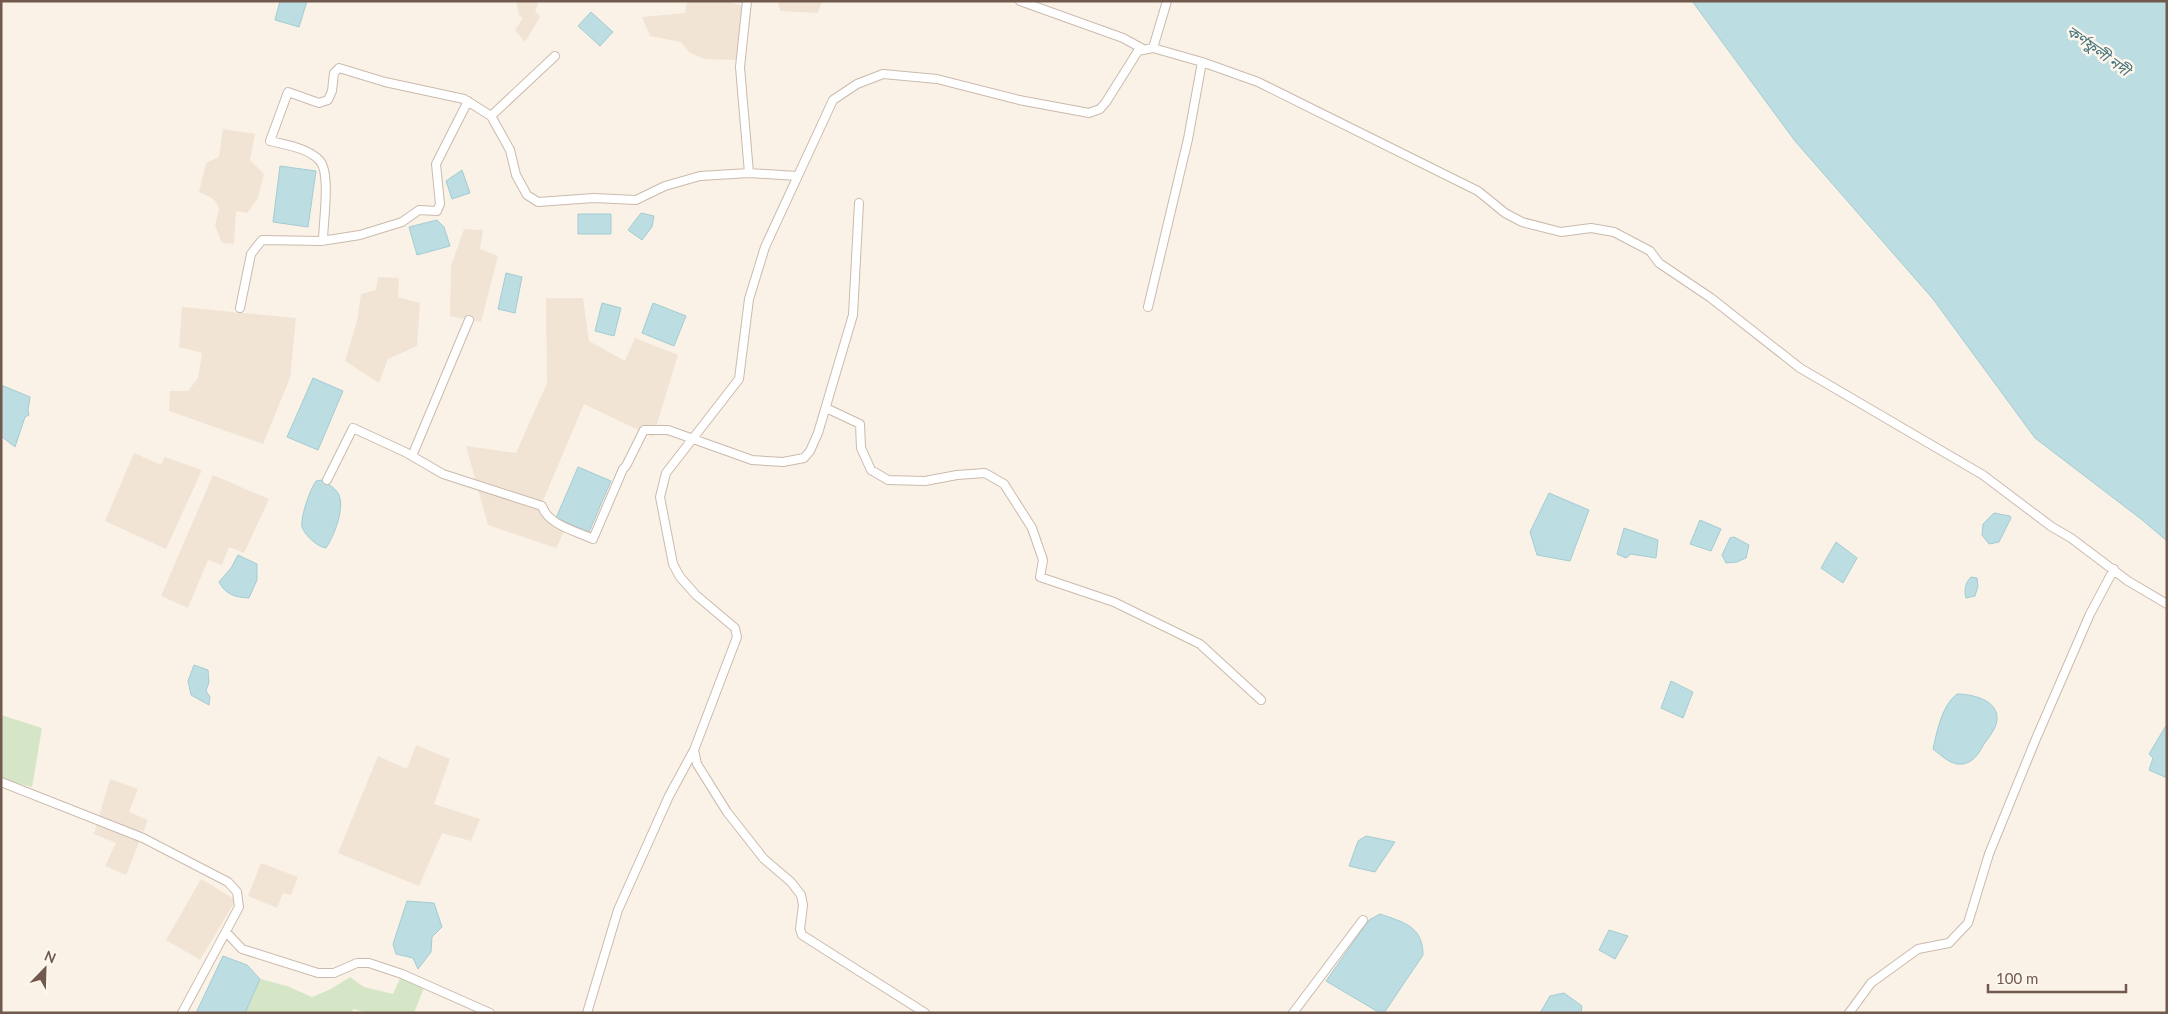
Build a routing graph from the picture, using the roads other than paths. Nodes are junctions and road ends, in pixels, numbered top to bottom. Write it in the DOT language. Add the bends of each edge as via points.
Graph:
graph roads {
  1 [pos="746,1"];
  2 [pos="1020,1"];
  3 [pos="1167,1"];
  4 [pos="1153,48"];
  5 [pos="1143,49"];
  6 [pos="555,56"];
  7 [pos="1202,62"];
  8 [pos="468,102"];
  9 [pos="491,116"];
  10 [pos="749,172"];
  11 [pos="797,176"];
  12 [pos="859,203"];
  13 [pos="323,241"];
  14 [pos="1148,307"];
  15 [pos="240,308"];
  16 [pos="469,320"];
  17 [pos="826,408"];
  18 [pos="694,438"];
  19 [pos="412,456"];
  20 [pos="327,480"];
  21 [pos="2114,569"];
  22 [pos="2167,604"];
  23 [pos="1261,700"];
  24 [pos="694,750"];
  25 [pos="1,782"];
  26 [pos="1363,920"];
  27 [pos="226,932"];
  28 [pos="485,1012"];
  29 [pos="182,1013"];
  30 [pos="586,1013"];
  31 [pos="925,1013"];
  32 [pos="1293,1013"];
  33 [pos="1849,1013"];
  1 -- 10 [label="street" via="740,67"];
  2 -- 5 [label="street" via="1123,38"];
  3 -- 4 [label="street"];
  4 -- 5 [label="street"];
  4 -- 7 [label="street"];
  5 -- 11 [label="street" via="1100,109 1089,113 937,79 884,74 875,77 857,84 833,100"];
  6 -- 9 [label="street"];
  7 -- 14 [label="street" via="1188,139"];
  7 -- 21 [label="street" via="1258,82 1381,142 1478,191 1522,222 1561,232 1591,228 1614,232 1650,251 1659,263 1711,298 1800,368 1983,475"];
  8 -- 9 [label="street"];
  8 -- 13 [label="street" via="436,164 440,204 437,211 420,210 385,228"];
  8 -- 13 [label="street" via="339,68 334,73 328,100 319,102 288,92 270,141 304,150 319,160 324,169"];
  9 -- 10 [label="street" via="510,150 516,175 526,195 538,202 594,198 636,200 665,186 700,176"];
  10 -- 11 [label="street"];
  11 -- 18 [label="street" via="765,248 749,299 739,379"];
  12 -- 17 [label="street" via="853,315"];
  13 -- 15 [label="street" via="262,240 251,254"];
  16 -- 19 [label="street"];
  17 -- 18 [label="street" via="810,452 804,458 783,462 752,460"];
  17 -- 23 [label="street" via="860,424 861,448 871,470 888,480 925,482 957,475 985,474 1004,484 1032,528 1043,560 1040,577 1114,602 1200,644"];
  18 -- 19 [label="street" via="668,430 644,430 593,539 556,522 544,514 542,506 443,474"];
  18 -- 24 [label="street" via="666,473 660,497 673,564 687,586 735,628 737,637"];
  19 -- 20 [label="street" via="353,428"];
  21 -- 22 [label="street"];
  21 -- 33 [label="street" via="2090,614 2032,749 1990,854 1968,923 1949,943 1918,949 1871,983"];
  24 -- 30 [label="street" via="669,796 618,910"];
  24 -- 31 [label="street" via="697,764 727,812 764,859 801,895 802,935"];
  25 -- 27 [label="street" via="143,838 228,882 237,892 238,907"];
  26 -- 32 [label="street"];
  27 -- 28 [label="street" via="242,949 318,974 334,973 357,963 370,963"];
  27 -- 29 [label="street"];
}
